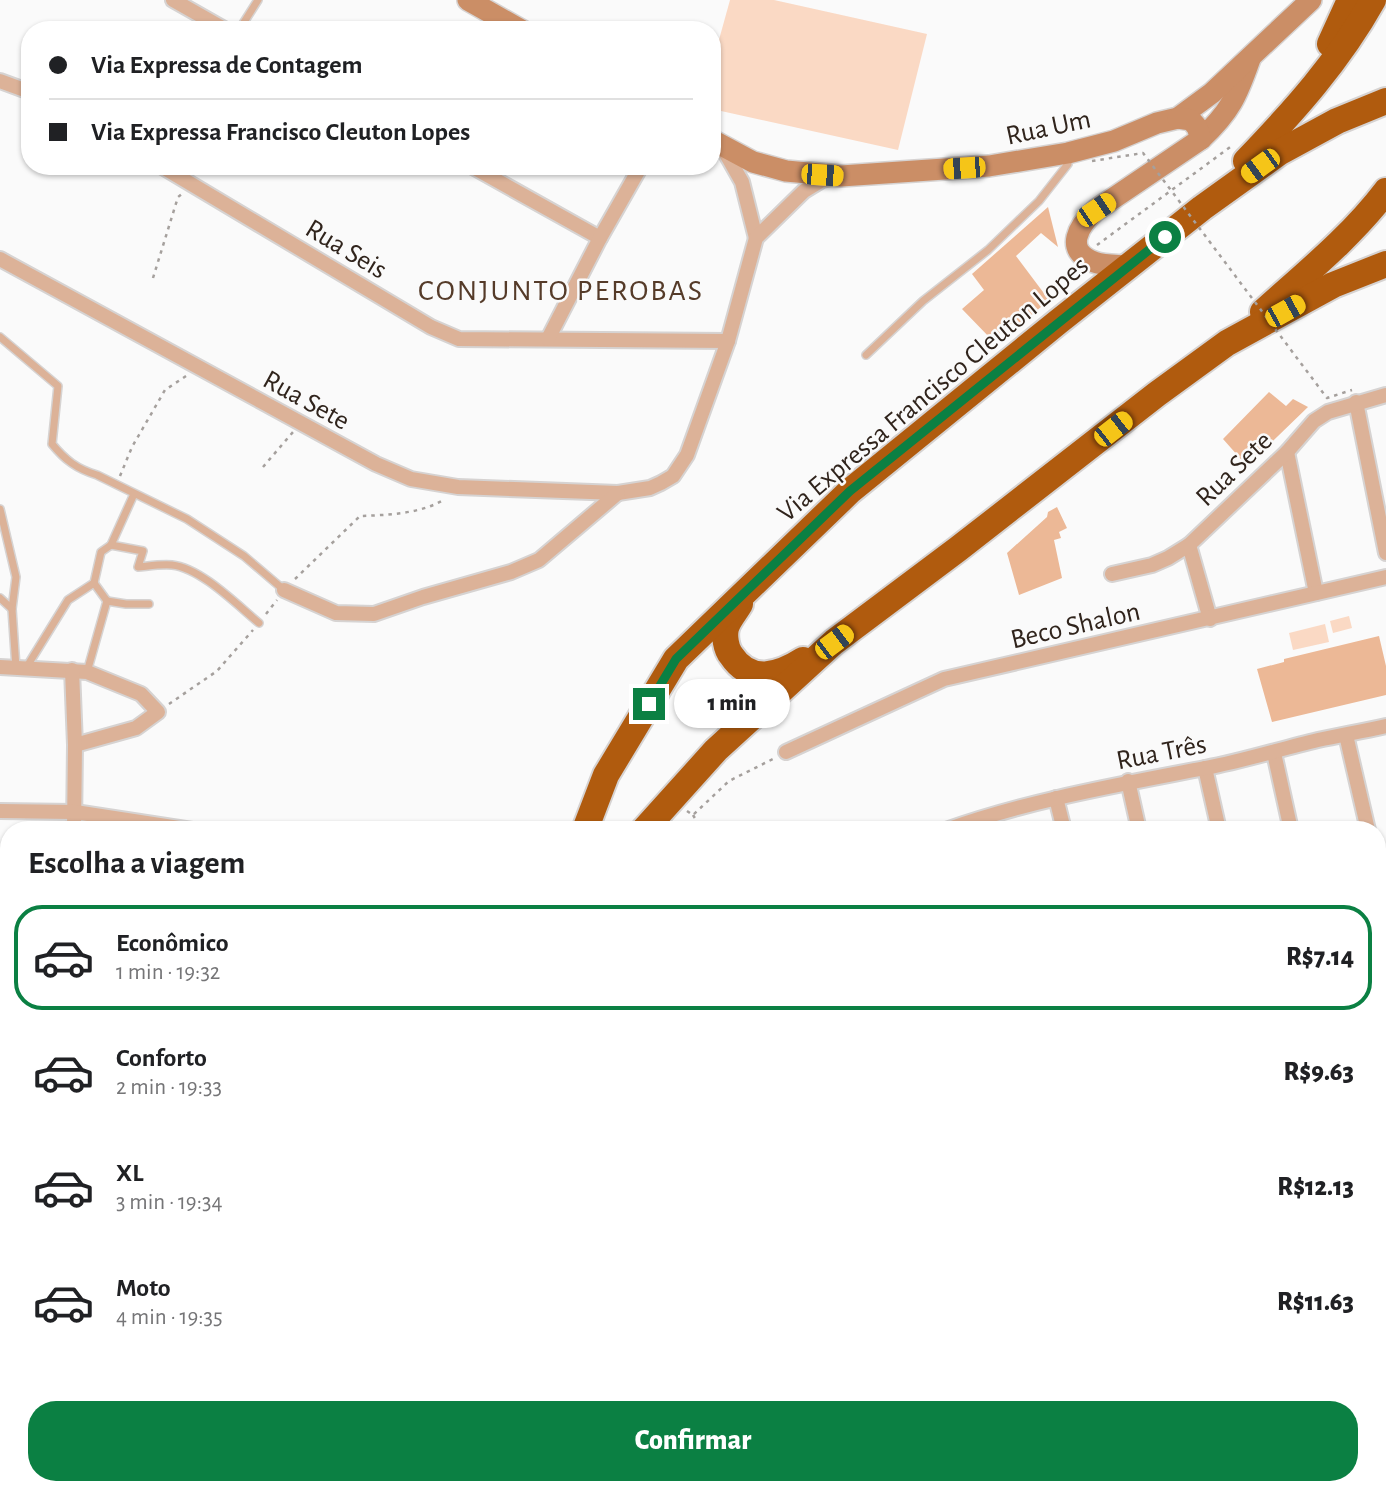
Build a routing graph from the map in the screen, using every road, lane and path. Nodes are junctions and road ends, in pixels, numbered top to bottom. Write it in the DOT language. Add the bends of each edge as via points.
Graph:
graph roads {
  1 [pos="173,0"];
  2 [pos="258,0"];
  3 [pos="454,0"];
  4 [pos="468,0"];
  5 [pos="1311,0"];
  6 [pos="1373,0"];
  7 [pos="1346,8"];
  8 [pos="208,21"];
  9 [pos="245,21"];
  10 [pos="490,21"];
  11 [pos="505,21"];
  12 [pos="1252,55"];
  13 [pos="0,81"];
  14 [pos="21,89"];
  15 [pos="1386,102"];
  16 [pos="1300,105"];
  17 [pos="1178,118"];
  18 [pos="1201,139"];
  19 [pos="1236,143"];
  20 [pos="721,145"];
  21 [pos="721,150"];
  22 [pos="1068,153"];
  23 [pos="1091,161"];
  24 [pos="177,175"];
  25 [pos="487,175"];
  26 [pos="636,175"];
  27 [pos="841,176"];
  28 [pos="195,186"];
  29 [pos="1386,191"];
  30 [pos="1202,208"];
  31 [pos="600,238"];
  32 [pos="757,238"];
  33 [pos="1083,255"];
  34 [pos="0,259"];
  35 [pos="1386,264"];
  36 [pos="1128,266"];
  37 [pos="153,278"];
  38 [pos="0,337"];
  39 [pos="548,340"];
  40 [pos="728,341"];
  41 [pos="1227,343"];
  42 [pos="866,355"];
  43 [pos="199,368"];
  44 [pos="1386,395"];
  45 [pos="1354,396"];
  46 [pos="301,424"];
  47 [pos="1287,452"];
  48 [pos="263,467"];
  49 [pos="117,485"];
  50 [pos="618,493"];
  51 [pos="134,494"];
  52 [pos="0,509"];
  53 [pos="1385,534"];
  54 [pos="111,545"];
  55 [pos="1189,545"];
  56 [pos="1386,553"];
  57 [pos="1112,574"];
  58 [pos="1386,578"];
  59 [pos="94,583"];
  60 [pos="750,587"];
  61 [pos="284,590"];
  62 [pos="1316,593"];
  63 [pos="0,598"];
  64 [pos="107,601"];
  65 [pos="149,604"];
  66 [pos="12,609"];
  67 [pos="1210,619"];
  68 [pos="259,623"];
  69 [pos="834,642"];
  70 [pos="0,667"];
  71 [pos="21,668"];
  72 [pos="72,670"];
  73 [pos="87,672"];
  74 [pos="1386,726"];
  75 [pos="1346,735"];
  76 [pos="75,745"];
  77 [pos="786,752"];
  78 [pos="1274,753"];
  79 [pos="1205,768"];
  80 [pos="1128,781"];
  81 [pos="670,798"];
  82 [pos="1056,799"];
  83 [pos="0,811"];
  84 [pos="75,812"];
  85 [pos="693,815"];
  86 [pos="74,821"];
  87 [pos="104,821"];
  88 [pos="588,821"];
  89 [pos="651,821"];
  90 [pos="697,821"];
  91 [pos="991,821"];
  92 [pos="1061,821"];
  93 [pos="1137,821"];
  94 [pos="1217,821"];
  95 [pos="1289,821"];
  96 [pos="1366,821"];
  1 -- 8 [label="street"];
  2 -- 9 [label="lane"];
  3 -- 10 [label="street"];
  4 -- 11 [label="street"];
  5 -- 7 [label="street, Rua Um"];
  5 -- 12 [label="street, Rua Um"];
  6 -- 16 [label="highway" via="1333,64"];
  7 -- 16 [label="highway"];
  12 -- 17 [label="street, Rua Um"];
  12 -- 18 [label="street" via="1237,96 1223,119"];
  13 -- 14 [label="street"];
  15 -- 30 [label="highway" via="1337,121 1280,152"];
  16 -- 30 [label="highway"];
  17 -- 18 [label="street" via="1191,120"];
  17 -- 22 [label="street, Rua Um"];
  18 -- 33 [label="street" via="1081,223 1077,244"];
  19 -- 33 [label="path"];
  20 -- 27 [label="street, Rua Um" via="753,162 786,172"];
  21 -- 32 [label="street" via="742,182"];
  22 -- 27 [label="street, Rua Um" via="989,166"];
  22 -- 42 [label="lane" via="1068,164 1039,201"];
  23 -- 45 [label="path, bridge" via="1143,153 1327,398"];
  24 -- 28 [label="street, Rua Seis"];
  25 -- 31 [label="street"];
  26 -- 31 [label="street"];
  27 -- 32 [label="street, Rua Sete" via="804,191"];
  28 -- 37 [label="path" via="178,197"];
  28 -- 39 [label="street, Rua Seis" via="430,327 459,339"];
  29 -- 41 [label="highway" via="1337,244"];
  30 -- 36 [label="highway, Via Expressa Francisco Cleuton Lopes"];
  31 -- 39 [label="street"];
  32 -- 40 [label="street, Rua Sete"];
  33 -- 36 [label="street" via="1102,264"];
  34 -- 43 [label="street, Rua Sete"];
  35 -- 41 [label="highway" via="1333,285"];
  36 -- 60 [label="highway, Via Expressa Francisco Cleuton Lopes" via="850,491"];
  38 -- 49 [label="lane" via="58,386 52,443 66,460"];
  39 -- 40 [label="street, Rua Seis"];
  40 -- 50 [label="street, Rua Sete" via="687,455 673,476 650,488"];
  41 -- 69 [label="highway"];
  43 -- 46 [label="street, Rua Sete"];
  43 -- 49 [label="path" via="165,390 132,447"];
  44 -- 45 [label="street, Rua Sete"];
  45 -- 47 [label="street, Rua Sete" via="1314,421"];
  45 -- 53 [label="street"];
  46 -- 48 [label="path"];
  46 -- 50 [label="street, Rua Sete" via="411,479 458,487"];
  47 -- 55 [label="street, Rua Sete"];
  47 -- 62 [label="street"];
  49 -- 51 [label="lane"];
  50 -- 61 [label="street" via="539,561 374,614 336,613"];
  51 -- 54 [label="lane"];
  51 -- 61 [label="lane" via="187,519 244,556"];
  52 -- 66 [label="lane" via="16,577"];
  53 -- 56 [label="street"];
  54 -- 59 [label="lane" via="101,552"];
  54 -- 68 [label="lane" via="143,551 138,567 185,568"];
  55 -- 57 [label="street, Rua Sete" via="1152,565"];
  55 -- 67 [label="street"];
  58 -- 62 [label="street, Beco Shalon"];
  59 -- 64 [label="lane"];
  59 -- 71 [label="lane" via="68,600"];
  60 -- 69 [label="highway" via="726,628 727,650 746,672 785,672"];
  60 -- 88 [label="highway, Via Expressa Francisco Cleuton Lopes" via="676,659 606,775"];
  62 -- 67 [label="street, Beco Shalon"];
  63 -- 66 [label="lane"];
  64 -- 65 [label="lane"];
  64 -- 73 [label="lane"];
  66 -- 71 [label="lane"];
  67 -- 77 [label="street, Beco Shalon" via="944,679"];
  69 -- 81 [label="highway"];
  70 -- 71 [label="street"];
  71 -- 72 [label="street"];
  72 -- 73 [label="street"];
  72 -- 76 [label="street"];
  73 -- 76 [label="street" via="141,694 158,712 135,728"];
  74 -- 75 [label="street, Rua Três"];
  75 -- 78 [label="street, Rua Três"];
  75 -- 96 [label="street"];
  76 -- 84 [label="street"];
  77 -- 85 [label="path" via="729,780"];
  78 -- 79 [label="street, Rua Três"];
  78 -- 95 [label="street"];
  79 -- 80 [label="street, Rua Três"];
  79 -- 94 [label="street"];
  80 -- 82 [label="street, Rua Três"];
  80 -- 93 [label="street"];
  81 -- 85 [label="path"];
  81 -- 89 [label="highway"];
  82 -- 91 [label="street, Rua Três"];
  82 -- 92 [label="street"];
  83 -- 84 [label="street"];
  84 -- 86 [label="street"];
  84 -- 87 [label="street"];
  85 -- 90 [label="path"];
}
